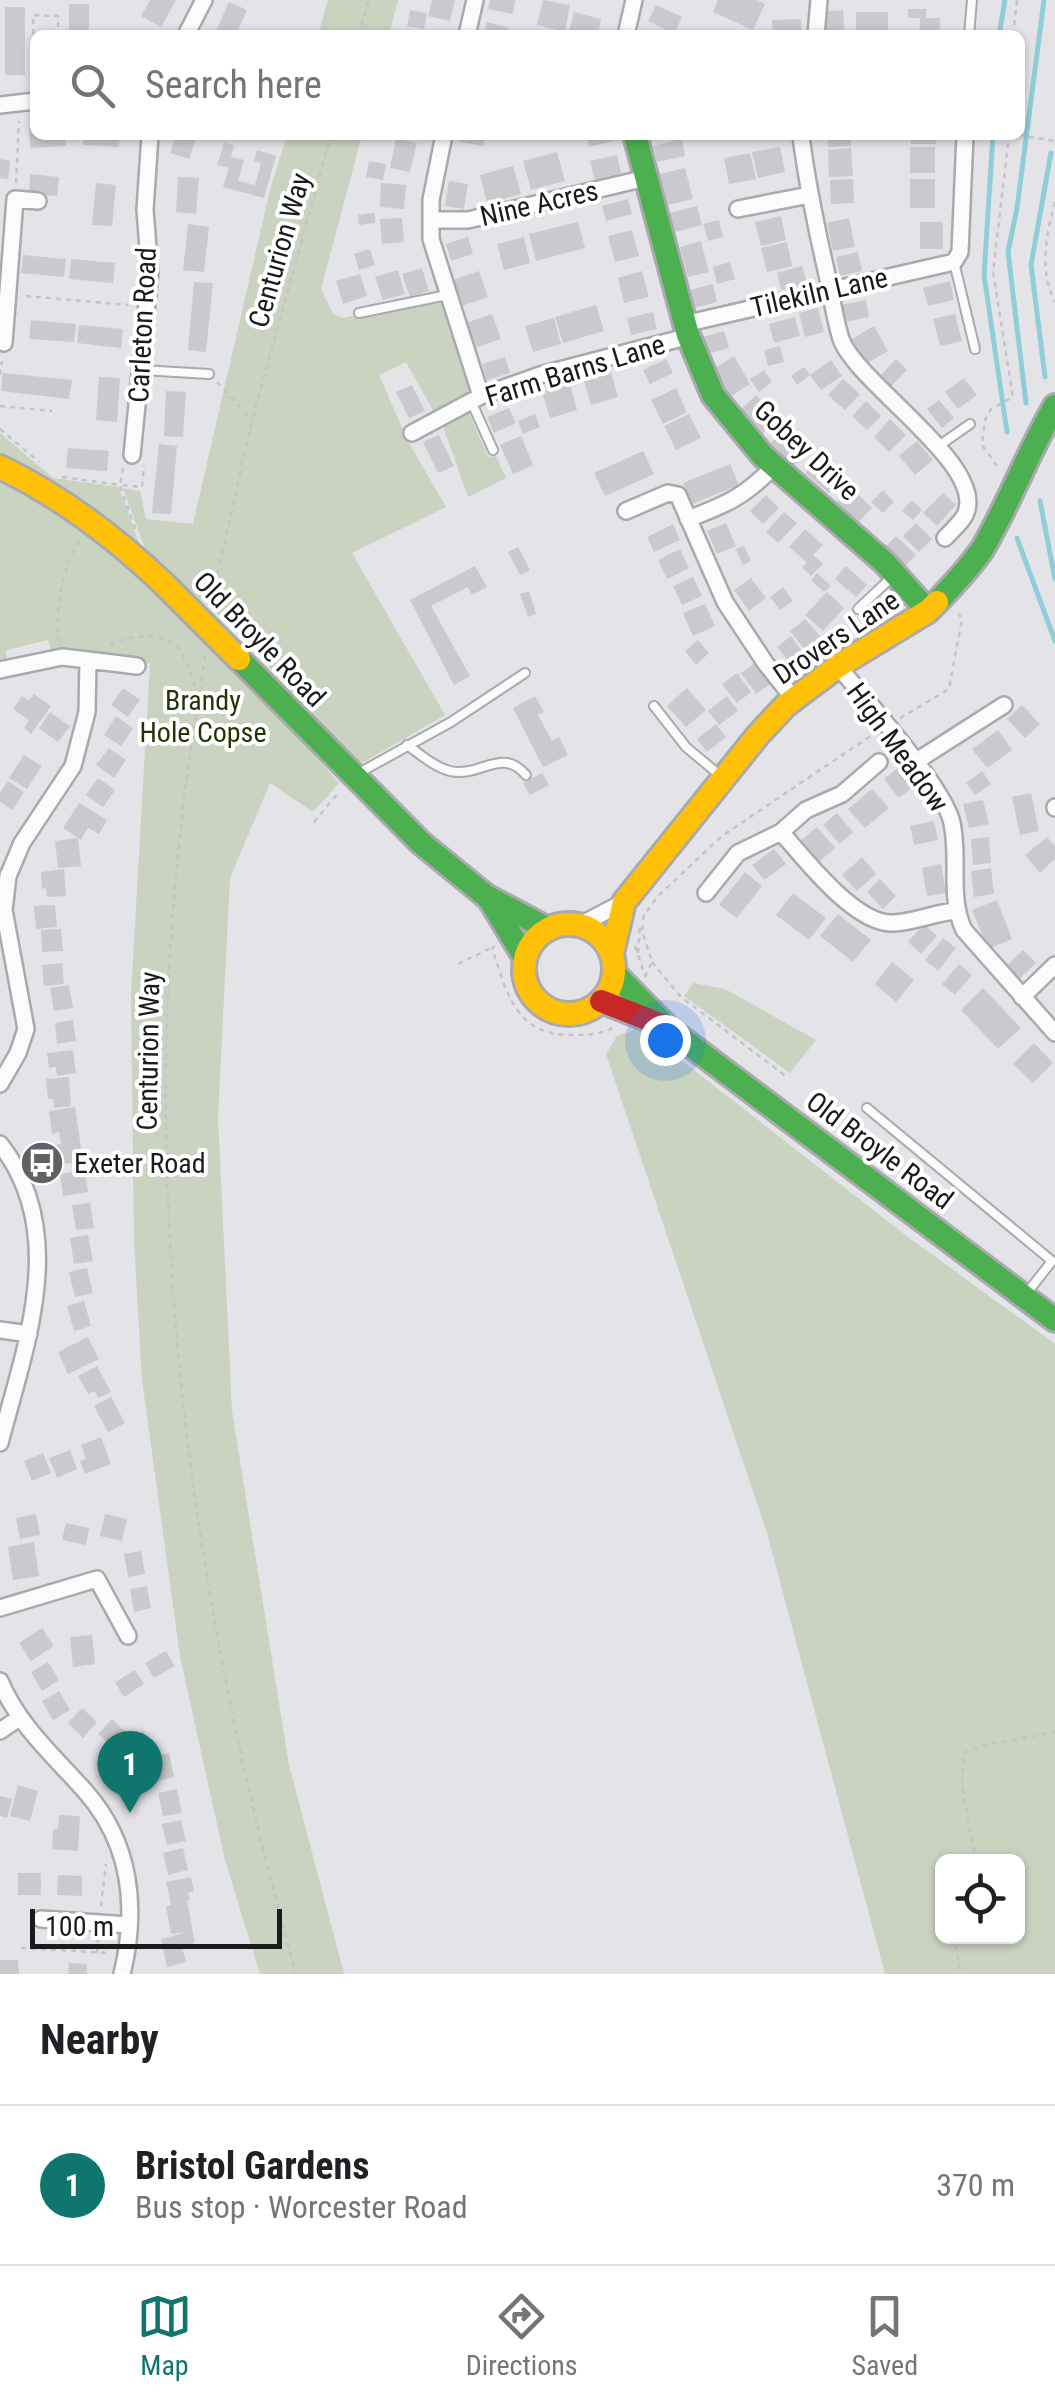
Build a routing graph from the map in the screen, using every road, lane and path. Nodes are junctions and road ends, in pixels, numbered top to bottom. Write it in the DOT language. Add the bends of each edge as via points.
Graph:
graph roads {
  1 [pos="204,0"];
  2 [pos="369,0"];
  3 [pos="474,0"];
  4 [pos="634,0"];
  5 [pos="819,0"];
  6 [pos="972,0"];
  7 [pos="1017,0"];
  8 [pos="33,30"];
  9 [pos="58,30"];
  10 [pos="189,30"];
  11 [pos="360,30"];
  12 [pos="468,30"];
  13 [pos="627,30"];
  14 [pos="816,30"];
  15 [pos="969,30"];
  16 [pos="1014,30"];
  17 [pos="28,102"];
  18 [pos="0,105"];
  19 [pos="1025,136"];
  20 [pos="150,140"];
  21 [pos="331,140"];
  22 [pos="443,140"];
  23 [pos="636,140"];
  24 [pos="801,140"];
  25 [pos="964,140"];
  26 [pos="1007,140"];
  27 [pos="1055,141"];
  28 [pos="646,178"];
  29 [pos="808,194"];
  30 [pos="15,199"];
  31 [pos="38,201"];
  32 [pos="1055,202"];
  33 [pos="738,209"];
  34 [pos="431,220"];
  35 [pos="954,262"];
  36 [pos="6,284"];
  37 [pos="830,288"];
  38 [pos="447,296"];
  39 [pos="1055,302"];
  40 [pos="148,307"];
  41 [pos="359,313"];
  42 [pos="685,330"];
  43 [pos="4,343"];
  44 [pos="975,349"];
  45 [pos="142,370"];
  46 [pos="209,374"];
  47 [pos="476,399"];
  48 [pos="0,406"];
  49 [pos="1055,406"];
  50 [pos="52,411"];
  51 [pos="252,420"];
  52 [pos="970,424"];
  53 [pos="0,430"];
  54 [pos="412,433"];
  55 [pos="940,444"];
  56 [pos="128,447"];
  57 [pos="493,450"];
  58 [pos="42,465"];
  59 [pos="773,466"];
  60 [pos="0,467"];
  61 [pos="55,476"];
  62 [pos="1016,476"];
  63 [pos="626,511"];
  64 [pos="688,520"];
  65 [pos="90,521"];
  66 [pos="138,536"];
  67 [pos="945,538"];
  68 [pos="896,574"];
  69 [pos="951,602"];
  70 [pos="858,609"];
  71 [pos="928,611"];
  72 [pos="209,619"];
  73 [pos="62,657"];
  74 [pos="204,658"];
  75 [pos="93,661"];
  76 [pos="137,666"];
  77 [pos="838,666"];
  78 [pos="0,670"];
  79 [pos="524,674"];
  80 [pos="200,696"];
  81 [pos="794,699"];
  82 [pos="1004,705"];
  83 [pos="654,706"];
  84 [pos="886,726"];
  85 [pos="407,745"];
  86 [pos="879,762"];
  87 [pos="916,762"];
  88 [pos="526,775"];
  89 [pos="354,776"];
  90 [pos="722,776"];
  91 [pos="314,822"];
  92 [pos="781,832"];
  93 [pos="4,875"];
  94 [pos="706,893"];
  95 [pos="488,898"];
  96 [pos="624,902"];
  97 [pos="955,911"];
  98 [pos="580,925"];
  99 [pos="548,929"];
  100 [pos="634,941"];
  101 [pos="506,942"];
  102 [pos="492,948"];
  103 [pos="525,958"];
  104 [pos="652,962"];
  105 [pos="613,963"];
  106 [pos="458,964"];
  107 [pos="1055,965"];
  108 [pos="646,976"];
  109 [pos="1022,996"];
  110 [pos="601,1001"];
  111 [pos="621,1024"];
  112 [pos="669,1028"];
  113 [pos="1055,1033"];
  114 [pos="788,1077"];
  115 [pos="0,1084"];
  116 [pos="867,1108"];
  117 [pos="0,1144"];
  118 [pos="1053,1260"];
  119 [pos="1024,1296"];
  120 [pos="1055,1320"];
  121 [pos="0,1330"];
  122 [pos="29,1334"];
  123 [pos="0,1443"];
  124 [pos="0,1608"];
  125 [pos="128,1636"];
  126 [pos="0,1680"];
  127 [pos="19,1718"];
  128 [pos="0,1731"];
  129 [pos="1055,1732"];
  130 [pos="118,1841"];
  131 [pos="975,1854"];
  132 [pos="41,1919"];
  133 [pos="100,1922"];
  134 [pos="129,1925"];
  135 [pos="955,1944"];
  136 [pos="22,1948"];
  137 [pos="97,1952"];
  138 [pos="125,1954"];
  139 [pos="122,1974"];
  140 [pos="296,1974"];
  141 [pos="961,1974"];
  1 -- 10 [label="street"];
  2 -- 11 [label="path"];
  3 -- 12 [label="street"];
  4 -- 13 [label="street"];
  5 -- 14 [label="street"];
  6 -- 15 [label="lane"];
  7 -- 16 [label="path"];
  8 -- 9 [label="path" via="33,15 58,16"];
  17 -- 18 [label="street"];
  17 -- 30 [label="path"];
  19 -- 27 [label="path"];
  20 -- 40 [label="street, Carleton Road"];
  21 -- 51 [label="path, Centurion Way"];
  22 -- 34 [label="street"];
  23 -- 28 [label="main road, Gobey Drive"];
  24 -- 29 [label="street"];
  25 -- 35 [label="street" via="960,252"];
  26 -- 62 [label="path" via="993,272 1013,390 985,420 982,445 997,466"];
  28 -- 34 [label="street, Nine Acres" via="468,220"];
  28 -- 42 [label="main road, Gobey Drive"];
  29 -- 33 [label="street"];
  29 -- 37 [label="street"];
  30 -- 31 [label="street"];
  30 -- 36 [label="street"];
  32 -- 39 [label="path" via="1046,253"];
  34 -- 38 [label="street"];
  35 -- 37 [label="street, Tilekiln Lane"];
  35 -- 44 [label="lane"];
  36 -- 40 [label="path"];
  36 -- 43 [label="street"];
  37 -- 42 [label="street, Tilekiln Lane"];
  37 -- 55 [label="street" via="842,341 858,369"];
  38 -- 41 [label="lane"];
  38 -- 47 [label="street"];
  40 -- 45 [label="street, Carleton Road"];
  42 -- 47 [label="street, Farm Barns Lane"];
  42 -- 59 [label="main road, Gobey Drive" via="702,378 724,412"];
  45 -- 46 [label="lane"];
  45 -- 56 [label="street, Carleton Road"];
  46 -- 51 [label="path"];
  47 -- 54 [label="street, Farm Barns Lane"];
  47 -- 57 [label="lane"];
  48 -- 50 [label="path"];
  49 -- 62 [label="main road, Drovers Lane"];
  51 -- 72 [label="path, Centurion Way"];
  52 -- 55 [label="lane"];
  53 -- 58 [label="path"];
  55 -- 67 [label="street" via="967,500 966,513"];
  59 -- 64 [label="street" via="734,501"];
  59 -- 68 [label="main road, Gobey Drive"];
  60 -- 65 [label="main road, Old Broyle Road"];
  61 -- 66 [label="path" via="120,485"];
  62 -- 71 [label="main road, Drovers Lane" via="982,547"];
  63 -- 64 [label="street" via="674,492"];
  64 -- 81 [label="street" via="724,602"];
  65 -- 73 [label="path" via="68,560 56,624"];
  65 -- 89 [label="main road, Old Broyle Road, bridge" via="164,585"];
  68 -- 70 [label="lane"];
  68 -- 71 [label="main road, Gobey Drive"];
  69 -- 84 [label="path" via="962,619 949,689"];
  71 -- 77 [label="main road, Drovers Lane"];
  73 -- 75 [label="street"];
  73 -- 78 [label="street"];
  74 -- 80 [label="path, Centurion Way"];
  75 -- 76 [label="street"];
  75 -- 80 [label="path" via="118,640 165,639 178,648"];
  75 -- 93 [label="street" via="73,766"];
  77 -- 81 [label="main road, Drovers Lane"];
  77 -- 84 [label="street, High Meadow"];
  79 -- 85 [label="lane"];
  80 -- 140 [label="path, Centurion Way" via="185,788 166,1052 176,1323 209,1592 241,1765"];
  81 -- 90 [label="main road, Drovers Lane"];
  82 -- 87 [label="street"];
  83 -- 90 [label="lane" via="686,747"];
  84 -- 87 [label="street, High Meadow"];
  85 -- 88 [label="lane" via="449,771 508,760"];
  85 -- 89 [label="lane"];
  86 -- 92 [label="street"];
  87 -- 97 [label="street, High Meadow" via="952,821"];
  89 -- 91 [label="path"];
  89 -- 95 [label="main road, Old Broyle Road"];
  90 -- 96 [label="main road, Drovers Lane"];
  92 -- 94 [label="street" via="738,853"];
  92 -- 97 [label="street" via="844,899 878,921"];
  93 -- 115 [label="street" via="26,1029"];
  95 -- 99 [label="main road, Old Broyle Road"];
  95 -- 103 [label="main road, Old Broyle Road"];
  96 -- 98 [label="street, Drovers Lane"];
  96 -- 105 [label="main road, Drovers Lane"];
  97 -- 109 [label="street"];
  98 -- 99 [label="main road"];
  98 -- 105 [label="main road" via="604,940"];
  99 -- 103 [label="main road"];
  100 -- 108 [label="path"];
  101 -- 102 [label="path"];
  102 -- 106 [label="path"];
  102 -- 111 [label="path" via="510,998 536,1029 557,1036 599,1034"];
  103 -- 110 [label="main road" via="528,987 547,1008 575,1014"];
  104 -- 114 [label="path" via="681,997"];
  105 -- 110 [label="main road"];
  105 -- 112 [label="main road, Old Broyle Road"];
  107 -- 109 [label="street"];
  109 -- 113 [label="street"];
  110 -- 112 [label="main road, Old Broyle Road"];
  112 -- 119 [label="main road, Old Broyle Road"];
  116 -- 118 [label="lane"];
  117 -- 122 [label="street" via="34,1211 38,1264"];
  118 -- 119 [label="lane"];
  119 -- 120 [label="main road, Old Broyle Road"];
  121 -- 122 [label="street"];
  122 -- 123 [label="street"];
  124 -- 125 [label="street" via="97,1579"];
  126 -- 127 [label="street"];
  127 -- 128 [label="street"];
  127 -- 130 [label="street" via="86,1792"];
  129 -- 131 [label="path" via="964,1753 962,1786"];
  130 -- 133 [label="path" via="108,1847"];
  130 -- 134 [label="street" via="128,1871"];
  132 -- 133 [label="street"];
  133 -- 134 [label="street"];
  133 -- 137 [label="path"];
  134 -- 138 [label="street"];
  135 -- 141 [label="path"];
  136 -- 137 [label="path"];
  137 -- 138 [label="path"];
  138 -- 139 [label="street"];
}
